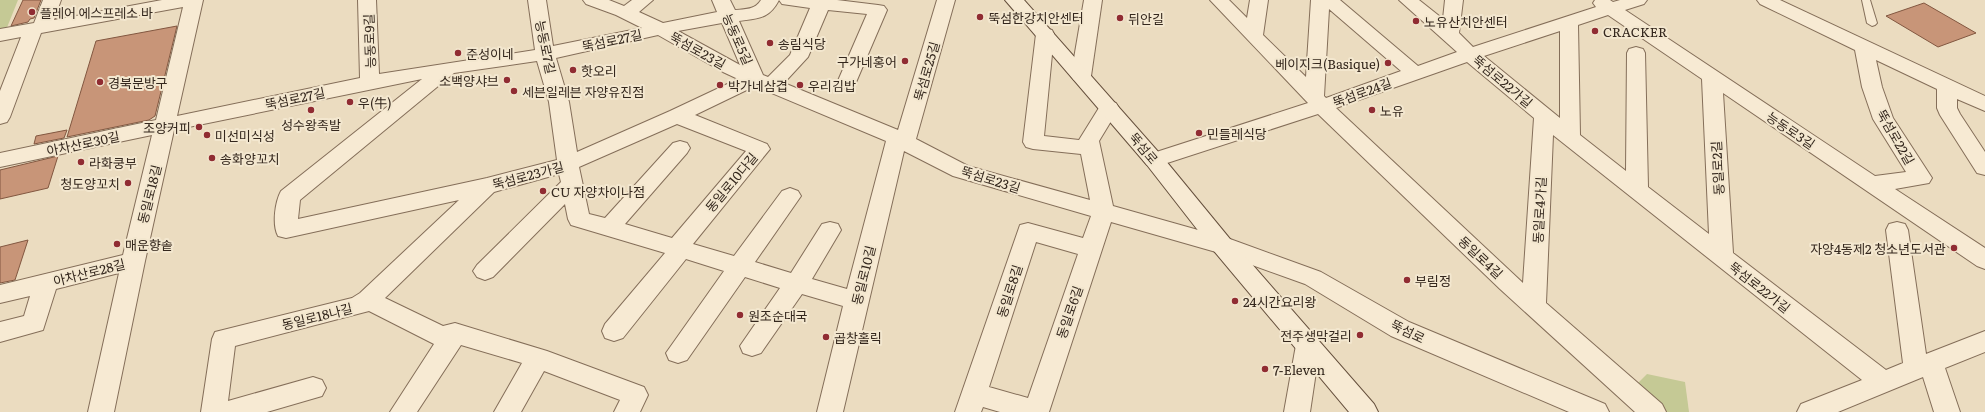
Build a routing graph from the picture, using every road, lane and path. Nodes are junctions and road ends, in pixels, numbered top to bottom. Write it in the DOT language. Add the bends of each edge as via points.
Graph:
graph roads {
  1 [pos="52,0"];
  2 [pos="193,0"];
  3 [pos="367,0"];
  4 [pos="537,0"];
  5 [pos="592,0"];
  6 [pos="644,0"];
  7 [pos="770,0"];
  8 [pos="788,0"];
  9 [pos="946,0"];
  10 [pos="1014,0"];
  11 [pos="1093,0"];
  12 [pos="1219,0"];
  13 [pos="1259,0"];
  14 [pos="1320,0"];
  15 [pos="1330,0"];
  16 [pos="1408,0"];
  17 [pos="1454,0"];
  18 [pos="1638,0"];
  19 [pos="1766,0"];
  20 [pos="1866,0"];
  21 [pos="822,2"];
  22 [pos="1604,4"];
  23 [pos="874,5"];
  24 [pos="724,8"];
  25 [pos="626,13"];
  26 [pos="1568,21"];
  27 [pos="1872,23"];
  28 [pos="37,28"];
  29 [pos="662,30"];
  30 [pos="1045,34"];
  31 [pos="1450,34"];
  32 [pos="0,35"];
  33 [pos="1254,36"];
  34 [pos="1864,47"];
  35 [pos="1636,53"];
  36 [pos="545,54"];
  37 [pos="1470,54"];
  38 [pos="448,68"];
  39 [pos="1415,73"];
  40 [pos="1081,76"];
  41 [pos="1712,78"];
  42 [pos="763,81"];
  43 [pos="370,82"];
  44 [pos="847,83"];
  45 [pos="1947,86"];
  46 [pos="1318,102"];
  47 [pos="1985,104"];
  48 [pos="1109,108"];
  49 [pos="1544,115"];
  50 [pos="677,116"];
  51 [pos="0,117"];
  52 [pos="166,125"];
  53 [pos="1570,138"];
  54 [pos="901,140"];
  55 [pos="680,148"];
  56 [pos="1090,148"];
  57 [pos="0,160"];
  58 [pos="1154,160"];
  59 [pos="1985,168"];
  60 [pos="570,174"];
  61 [pos="1872,184"];
  62 [pos="487,186"];
  63 [pos="1637,191"];
  64 [pos="790,196"];
  65 [pos="1103,212"];
  66 [pos="609,228"];
  67 [pos="830,230"];
  68 [pos="1897,230"];
  69 [pos="1222,246"];
  70 [pos="679,248"];
  71 [pos="1091,249"];
  72 [pos="1722,258"];
  73 [pos="1985,260"];
  74 [pos="133,261"];
  75 [pos="740,267"];
  76 [pos="485,271"];
  77 [pos="46,283"];
  78 [pos="796,284"];
  79 [pos="0,294"];
  80 [pos="368,300"];
  81 [pos="856,301"];
  82 [pos="1534,305"];
  83 [pos="614,331"];
  84 [pos="0,332"];
  85 [pos="455,333"];
  86 [pos="1985,341"];
  87 [pos="1308,345"];
  88 [pos="752,346"];
  89 [pos="678,353"];
  90 [pos="538,358"];
  91 [pos="1924,366"];
  92 [pos="1883,382"];
  93 [pos="313,388"];
  94 [pos="971,403"];
  95 [pos="1036,411"];
  96 [pos="101,412"];
  97 [pos="214,412"];
  98 [pos="228,412"];
  99 [pos="403,412"];
  100 [pos="507,412"];
  101 [pos="627,412"];
  102 [pos="830,412"];
  103 [pos="1297,412"];
  104 [pos="1365,412"];
  105 [pos="1596,412"];
  106 [pos="1653,412"];
  107 [pos="1810,412"];
  108 [pos="1947,412"];
  1 -- 28 [label="street"];
  2 -- 28 [label="street"];
  2 -- 52 [label="street, 동일로18길"];
  3 -- 43 [label="street, 능동로9길"];
  4 -- 36 [label="street, 능동로7길"];
  5 -- 25 [label="street, 뚝섬로23길"];
  6 -- 25 [label="street"];
  7 -- 24 [label="street, 뚝섬로27길" via="761,11"];
  8 -- 21 [label="street"];
  9 -- 54 [label="street, 뚝섬로25길"];
  10 -- 30 [label="street, 뚝섬로"];
  11 -- 40 [label="street"];
  12 -- 33 [label="street, 동일로4길"];
  13 -- 33 [label="street"];
  14 -- 46 [label="street"];
  15 -- 39 [label="street"];
  16 -- 31 [label="street, 뚝섬로22가길"];
  17 -- 31 [label="street"];
  18 -- 22 [label="street, 뚝섬로24길"];
  19 -- 34 [label="street"];
  20 -- 27 [label="lane"];
  21 -- 23 [label="street"];
  21 -- 42 [label="street" via="798,57"];
  22 -- 26 [label="street, 뚝섬로24길"];
  22 -- 41 [label="street, 능동로3길"];
  23 -- 44 [label="street" via="878,10"];
  24 -- 29 [label="street, 뚝섬로27길"];
  24 -- 42 [label="street, 능동로5길"];
  25 -- 29 [label="street, 뚝섬로23길"];
  26 -- 37 [label="street, 뚝섬로24길"];
  26 -- 53 [label="street"];
  28 -- 32 [label="street"];
  28 -- 51 [label="street"];
  29 -- 36 [label="street, 뚝섬로27길"];
  29 -- 42 [label="street, 뚝섬로23길" via="730,68"];
  30 -- 40 [label="street, 뚝섬로"];
  30 -- 56 [label="street" via="1033,142"];
  31 -- 37 [label="street, 뚝섬로22가길"];
  33 -- 46 [label="street, 동일로4길"];
  34 -- 45 [label="street"];
  34 -- 61 [label="street, 뚝섬로22길" via="1872,87 1883,119 1921,178"];
  35 -- 63 [label="street"];
  36 -- 38 [label="street, 뚝섬로27길"];
  36 -- 60 [label="street, 능동로7길" via="559,102"];
  37 -- 39 [label="street, 뚝섬로24길"];
  37 -- 49 [label="street, 뚝섬로22가길"];
  38 -- 43 [label="street, 뚝섬로27길"];
  38 -- 62 [label="street, 뚝섬로23가길" via="289,197 286,230"];
  39 -- 46 [label="street, 뚝섬로24길"];
  40 -- 48 [label="street, 뚝섬로"];
  41 -- 61 [label="street, 능동로3길"];
  41 -- 72 [label="street, 동일로2길"];
  42 -- 50 [label="street, 뚝섬로23가길"];
  42 -- 54 [label="street, 뚝섬로23길"];
  43 -- 52 [label="street, 뚝섬로27길"];
  45 -- 47 [label="street"];
  45 -- 59 [label="street" via="1947,108 1950,116"];
  46 -- 58 [label="street, 뚝섬로24길"];
  46 -- 82 [label="street, 동일로4길" via="1397,179"];
  48 -- 56 [label="street" via="1089,141"];
  48 -- 58 [label="street, 뚝섬로"];
  49 -- 53 [label="street, 뚝섬로22가길"];
  49 -- 82 [label="street, 동일로4가길"];
  50 -- 60 [label="street, 뚝섬로23가길"];
  50 -- 70 [label="street, 동일로10다길" via="760,149"];
  52 -- 57 [label="street, 아차산로30길"];
  52 -- 74 [label="street, 동일로18길"];
  53 -- 63 [label="street, 뚝섬로22가길"];
  54 -- 65 [label="street, 뚝섬로23길" via="961,171"];
  54 -- 81 [label="street, 동일로10길"];
  55 -- 66 [label="street"];
  56 -- 65 [label="street"];
  58 -- 69 [label="street, 뚝섬로"];
  60 -- 62 [label="street, 뚝섬로23가길"];
  60 -- 66 [label="street" via="579,219"];
  60 -- 76 [label="street"];
  61 -- 73 [label="street, 능동로3길"];
  62 -- 80 [label="street, 동일로18나길"];
  63 -- 72 [label="street, 뚝섬로22가길"];
  64 -- 75 [label="street"];
  65 -- 69 [label="street, 뚝섬로23길"];
  65 -- 71 [label="street, 동일로6길"];
  66 -- 70 [label="street"];
  67 -- 78 [label="street"];
  68 -- 91 [label="street"];
  69 -- 87 [label="street, 뚝섬로"];
  69 -- 105 [label="street, 뚝섬로" via="1313,278 1400,329"];
  70 -- 75 [label="street"];
  70 -- 83 [label="street, 동일로10다길"];
  71 -- 94 [label="street, 동일로8길" via="1028,231"];
  71 -- 95 [label="street, 동일로6길"];
  72 -- 92 [label="street, 뚝섬로22가길"];
  74 -- 77 [label="street, 아차산로28길"];
  74 -- 96 [label="street, 동일로18길"];
  75 -- 78 [label="street"];
  75 -- 89 [label="street"];
  77 -- 79 [label="street, 아차산로28길"];
  77 -- 84 [label="street, 아차산로28길" via="34,323"];
  78 -- 81 [label="street"];
  78 -- 88 [label="street"];
  80 -- 85 [label="street" via="441,336"];
  80 -- 97 [label="street, 동일로18나길" via="359,306 224,339"];
  81 -- 102 [label="street, 동일로10길"];
  82 -- 106 [label="street, 동일로4길"];
  85 -- 90 [label="street"];
  85 -- 99 [label="street"];
  86 -- 91 [label="street"];
  87 -- 103 [label="street"];
  87 -- 104 [label="street, 뚝섬로"];
  90 -- 100 [label="street"];
  90 -- 101 [label="street" via="635,395"];
  91 -- 92 [label="street"];
  91 -- 108 [label="street"];
  92 -- 107 [label="street"];
  93 -- 98 [label="street"];
  94 -- 95 [label="street"];
}
